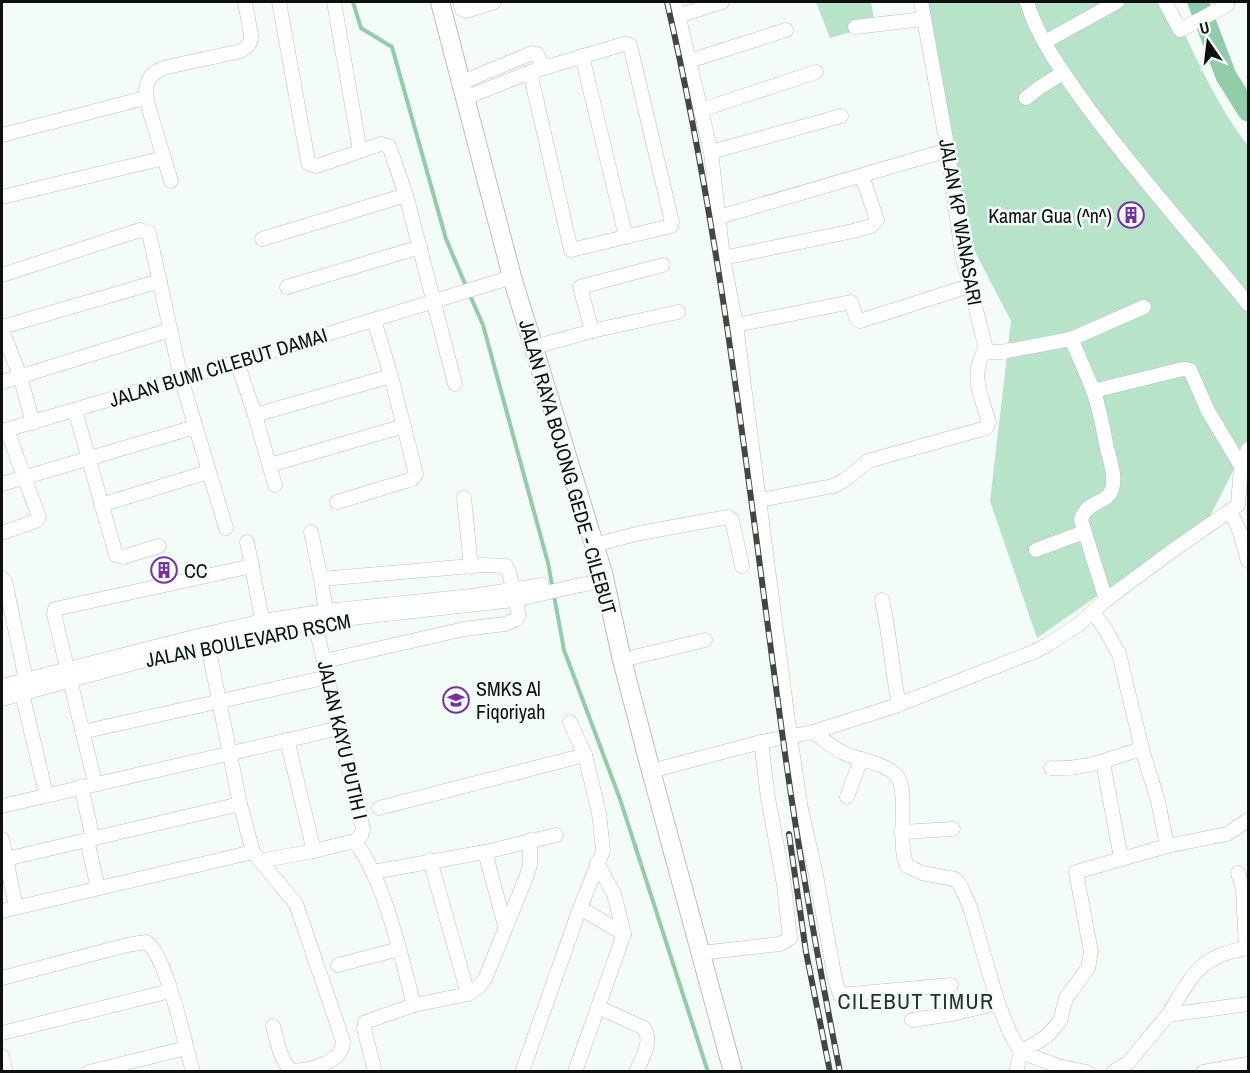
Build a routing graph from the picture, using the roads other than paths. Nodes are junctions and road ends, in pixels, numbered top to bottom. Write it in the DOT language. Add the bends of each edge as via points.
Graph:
graph roads {
  1 [pos="245,2"];
  2 [pos="279,2"];
  3 [pos="334,2"];
  4 [pos="440,2"];
  5 [pos="460,2"];
  6 [pos="494,2"];
  7 [pos="675,2"];
  8 [pos="722,2"];
  9 [pos="921,2"];
  10 [pos="1027,2"];
  11 [pos="1117,2"];
  12 [pos="1166,2"];
  13 [pos="1227,3"];
  14 [pos="678,16"];
  15 [pos="924,19"];
  16 [pos="855,27"];
  17 [pos="786,30"];
  18 [pos="1045,42"];
  19 [pos="582,56"];
  20 [pos="689,61"];
  21 [pos="537,70"];
  22 [pos="816,72"];
  23 [pos="1064,73"];
  24 [pos="463,91"];
  25 [pos="145,98"];
  26 [pos="1026,98"];
  27 [pos="701,110"];
  28 [pos="841,116"];
  29 [pos="2,135"];
  30 [pos="948,150"];
  31 [pos="360,151"];
  32 [pos="711,152"];
  33 [pos="164,158"];
  34 [pos="862,176"];
  35 [pos="171,181"];
  36 [pos="406,195"];
  37 [pos="2,197"];
  38 [pos="719,217"];
  39 [pos="626,237"];
  40 [pos="262,239"];
  41 [pos="420,248"];
  42 [pos="723,258"];
  43 [pos="663,265"];
  44 [pos="2,275"];
  45 [pos="512,277"];
  46 [pos="160,281"];
  47 [pos="969,286"];
  48 [pos="287,287"];
  49 [pos="442,300"];
  50 [pos="1248,304"];
  51 [pos="1144,308"];
  52 [pos="678,312"];
  53 [pos="374,320"];
  54 [pos="736,324"];
  55 [pos="2,328"];
  56 [pos="170,330"];
  57 [pos="592,331"];
  58 [pos="1071,339"];
  59 [pos="534,347"];
  60 [pos="986,349"];
  61 [pos="237,362"];
  62 [pos="20,376"];
  63 [pos="392,376"];
  64 [pos="181,378"];
  65 [pos="2,382"];
  66 [pos="455,384"];
  67 [pos="1093,392"];
  68 [pos="75,410"];
  69 [pos="255,415"];
  70 [pos="33,423"];
  71 [pos="404,426"];
  72 [pos="195,427"];
  73 [pos="4,430"];
  74 [pos="1248,449"];
  75 [pos="88,458"];
  76 [pos="270,465"];
  77 [pos="1241,466"];
  78 [pos="208,472"];
  79 [pos="24,477"];
  80 [pos="2,484"];
  81 [pos="275,485"];
  82 [pos="464,498"];
  83 [pos="760,500"];
  84 [pos="337,502"];
  85 [pos="101,505"];
  86 [pos="1230,511"];
  87 [pos="226,528"];
  88 [pos="311,532"];
  89 [pos="1084,532"];
  90 [pos="2,533"];
  91 [pos="247,543"];
  92 [pos="594,545"];
  93 [pos="159,546"];
  94 [pos="1036,550"];
  95 [pos="1248,561"];
  96 [pos="252,566"];
  97 [pos="742,566"];
  98 [pos="471,567"];
  99 [pos="604,577"];
  100 [pos="2,578"];
  101 [pos="321,579"];
  102 [pos="514,595"];
  103 [pos="882,600"];
  104 [pos="1106,600"];
  105 [pos="1093,612"];
  106 [pos="320,616"];
  107 [pos="264,626"];
  108 [pos="207,639"];
  109 [pos="705,639"];
  110 [pos="622,660"];
  111 [pos="324,661"];
  112 [pos="68,675"];
  113 [pos="328,677"];
  114 [pos="24,686"];
  115 [pos="2,687"];
  116 [pos="2,699"];
  117 [pos="220,702"];
  118 [pos="899,705"];
  119 [pos="570,722"];
  120 [pos="340,728"];
  121 [pos="82,732"];
  122 [pos="813,732"];
  123 [pos="790,736"];
  124 [pos="287,740"];
  125 [pos="761,742"];
  126 [pos="1142,749"];
  127 [pos="230,752"];
  128 [pos="585,755"];
  129 [pos="861,759"];
  130 [pos="1103,763"];
  131 [pos="1051,768"];
  132 [pos="651,771"];
  133 [pos="95,783"];
  134 [pos="81,786"];
  135 [pos="46,794"];
  136 [pos="847,797"];
  137 [pos="240,804"];
  138 [pos="2,806"];
  139 [pos="379,808"];
  140 [pos="1248,820"];
  141 [pos="953,829"];
  142 [pos="901,831"];
  143 [pos="556,835"];
  144 [pos="2,838"];
  145 [pos="90,839"];
  146 [pos="530,840"];
  147 [pos="355,841"];
  148 [pos="1167,846"];
  149 [pos="314,851"];
  150 [pos="485,852"];
  151 [pos="256,856"];
  152 [pos="1121,858"];
  153 [pos="6,859"];
  154 [pos="430,860"];
  155 [pos="597,863"];
  156 [pos="373,872"];
  157 [pos="1238,873"];
  158 [pos="98,888"];
  159 [pos="16,907"];
  160 [pos="580,908"];
  161 [pos="2,911"];
  162 [pos="505,926"];
  163 [pos="624,934"];
  164 [pos="1247,948"];
  165 [pos="399,949"];
  166 [pos="701,953"];
  167 [pos="339,965"];
  168 [pos="2,978"];
  169 [pos="951,985"];
  170 [pos="170,991"];
  171 [pos="468,994"];
  172 [pos="998,1003"];
  173 [pos="1248,1004"];
  174 [pos="414,1005"];
  175 [pos="598,1007"];
  176 [pos="1168,1015"];
  177 [pos="912,1020"];
  178 [pos="273,1026"];
  179 [pos="2,1033"];
  180 [pos="186,1048"];
  181 [pos="1022,1052"];
  182 [pos="2,1056"];
  183 [pos="1128,1063"];
  184 [pos="1248,1064"];
  185 [pos="324,1068"];
  186 [pos="6,1071"];
  187 [pos="89,1071"];
  188 [pos="194,1071"];
  189 [pos="375,1071"];
  190 [pos="522,1071"];
  191 [pos="575,1071"];
  192 [pos="636,1071"];
  193 [pos="733,1071"];
  194 [pos="1016,1071"];
  195 [pos="1087,1071"];
  196 [pos="1113,1071"];
  197 [pos="1139,1071"];
  198 [pos="1203,1071"];
  1 -- 25 [label="street" via="251,34 246,49 160,69 151,76"];
  2 -- 31 [label="street" via="309,164 317,166"];
  3 -- 31 [label="street"];
  4 -- 24 [label="main road, JALAN RAYA BOJONG GEDE - CILEBUT"];
  5 -- 6 [label="street" via="466,10"];
  7 -- 14 [label="street"];
  8 -- 14 [label="street"];
  9 -- 15 [label="street, JALAN KP WANASARI"];
  10 -- 18 [label="street"];
  11 -- 18 [label="street"];
  12 -- 13 [label="street" via="1180,30"];
  14 -- 20 [label="street"];
  15 -- 16 [label="street"];
  15 -- 30 [label="street, JALAN KP WANASARI"];
  17 -- 20 [label="street"];
  18 -- 23 [label="street"];
  19 -- 21 [label="street"];
  19 -- 39 [label="street"];
  19 -- 39 [label="street" via="624,44 632,47 672,222 669,227"];
  20 -- 27 [label="street"];
  21 -- 24 [label="street"];
  21 -- 24 [label="street" via="537,54 532,53"];
  21 -- 39 [label="street" via="571,250"];
  22 -- 27 [label="street"];
  23 -- 26 [label="street"];
  23 -- 50 [label="street" via="1117,146"];
  24 -- 45 [label="main road, JALAN RAYA BOJONG GEDE - CILEBUT"];
  25 -- 29 [label="street"];
  25 -- 33 [label="street"];
  27 -- 32 [label="street"];
  28 -- 32 [label="street"];
  30 -- 34 [label="street"];
  30 -- 47 [label="street, JALAN KP WANASARI"];
  31 -- 36 [label="street" via="381,144 389,146"];
  32 -- 38 [label="street"];
  33 -- 35 [label="street"];
  33 -- 37 [label="street"];
  34 -- 38 [label="street"];
  34 -- 42 [label="street" via="876,212 875,224"];
  36 -- 40 [label="street"];
  36 -- 41 [label="street"];
  38 -- 42 [label="street"];
  41 -- 48 [label="street"];
  41 -- 49 [label="street"];
  42 -- 54 [label="street"];
  43 -- 57 [label="street" via="580,287"];
  44 -- 46 [label="street" via="140,230 149,233"];
  45 -- 49 [label="street, JALAN BUMI CILEBUT DAMAI"];
  45 -- 59 [label="main road, JALAN RAYA BOJONG GEDE - CILEBUT"];
  46 -- 55 [label="street"];
  46 -- 56 [label="street"];
  47 -- 54 [label="street" via="860,321 856,320 851,302"];
  47 -- 60 [label="street, JALAN KP WANASARI"];
  49 -- 53 [label="street, JALAN BUMI CILEBUT DAMAI"];
  49 -- 66 [label="street"];
  51 -- 58 [label="street"];
  52 -- 57 [label="street"];
  53 -- 61 [label="street, JALAN BUMI CILEBUT DAMAI"];
  53 -- 63 [label="street"];
  54 -- 83 [label="street"];
  55 -- 62 [label="street"];
  56 -- 62 [label="street"];
  56 -- 64 [label="street"];
  57 -- 59 [label="street"];
  58 -- 60 [label="street" via="1002,352"];
  58 -- 67 [label="street"];
  59 -- 92 [label="main road, JALAN RAYA BOJONG GEDE - CILEBUT"];
  60 -- 83 [label="street" via="976,374 989,422 986,428 868,461 833,486"];
  61 -- 64 [label="street, JALAN BUMI CILEBUT DAMAI"];
  61 -- 69 [label="street"];
  62 -- 65 [label="street"];
  62 -- 70 [label="street"];
  63 -- 69 [label="street"];
  63 -- 71 [label="street"];
  64 -- 68 [label="street, JALAN BUMI CILEBUT DAMAI"];
  64 -- 72 [label="street"];
  67 -- 77 [label="street" via="1190,370 1204,404"];
  67 -- 89 [label="street" via="1114,482 1107,497 1083,512"];
  68 -- 70 [label="street, JALAN BUMI CILEBUT DAMAI"];
  68 -- 75 [label="street"];
  69 -- 76 [label="street"];
  70 -- 73 [label="street, JALAN BUMI CILEBUT DAMAI"];
  71 -- 76 [label="street"];
  71 -- 84 [label="street" via="415,463 416,474 412,479"];
  72 -- 75 [label="street"];
  72 -- 78 [label="street"];
  73 -- 79 [label="street"];
  74 -- 77 [label="street"];
  75 -- 79 [label="street"];
  75 -- 85 [label="street"];
  76 -- 81 [label="street"];
  77 -- 86 [label="street" via="1238,505"];
  78 -- 85 [label="street"];
  78 -- 87 [label="street"];
  79 -- 80 [label="street"];
  79 -- 90 [label="street" via="39,519"];
  82 -- 98 [label="street"];
  83 -- 123 [label="street"];
  85 -- 93 [label="street" via="116,555 123,557"];
  86 -- 95 [label="street"];
  86 -- 104 [label="street"];
  88 -- 101 [label="street, JALAN KAYU PUTIH I"];
  89 -- 94 [label="street"];
  89 -- 104 [label="street"];
  91 -- 96 [label="street"];
  92 -- 97 [label="street" via="728,517 732,520"];
  92 -- 99 [label="main road, JALAN RAYA BOJONG GEDE - CILEBUT"];
  96 -- 107 [label="street"];
  96 -- 112 [label="street" via="57,608 54,614"];
  98 -- 101 [label="street"];
  98 -- 102 [label="street" via="506,566"];
  99 -- 102 [label="street, JALAN BOULEVARD RSCM"];
  99 -- 110 [label="main road, JALAN RAYA BOJONG GEDE - CILEBUT"];
  100 -- 114 [label="street"];
  101 -- 106 [label="street, JALAN KAYU PUTIH I"];
  102 -- 106 [label="street, JALAN BOULEVARD RSCM"];
  102 -- 111 [label="street" via="519,615 505,624 464,628"];
  103 -- 118 [label="street"];
  104 -- 105 [label="street"];
  105 -- 118 [label="street" via="1036,651"];
  105 -- 126 [label="street" via="1119,654"];
  106 -- 107 [label="street, JALAN BOULEVARD RSCM"];
  106 -- 111 [label="street, JALAN KAYU PUTIH I"];
  107 -- 108 [label="street, JALAN BOULEVARD RSCM"];
  108 -- 112 [label="street, JALAN BOULEVARD RSCM"];
  108 -- 117 [label="street"];
  109 -- 110 [label="street"];
  110 -- 132 [label="main road, JALAN RAYA BOJONG GEDE - CILEBUT"];
  111 -- 113 [label="street, JALAN KAYU PUTIH I"];
  112 -- 114 [label="street, JALAN BOULEVARD RSCM"];
  112 -- 121 [label="street"];
  113 -- 117 [label="street"];
  113 -- 120 [label="street, JALAN KAYU PUTIH I"];
  114 -- 115 [label="street, JALAN BOULEVARD RSCM"];
  114 -- 116 [label="street, JALAN BOULEVARD RSCM"];
  114 -- 135 [label="street"];
  117 -- 121 [label="street"];
  117 -- 127 [label="street"];
  118 -- 122 [label="street"];
  119 -- 128 [label="street"];
  120 -- 124 [label="street"];
  120 -- 147 [label="street, JALAN KAYU PUTIH I" via="363,829"];
  121 -- 133 [label="street"];
  122 -- 123 [label="street"];
  122 -- 129 [label="street" via="844,753"];
  123 -- 125 [label="street"];
  123 -- 169 [label="street" via="801,809 840,995"];
  124 -- 127 [label="street"];
  124 -- 149 [label="street"];
  125 -- 132 [label="street"];
  125 -- 166 [label="street" via="790,938 780,944"];
  126 -- 130 [label="street"];
  126 -- 148 [label="street"];
  127 -- 133 [label="street"];
  127 -- 137 [label="street"];
  128 -- 139 [label="street"];
  128 -- 155 [label="street" via="599,813 603,851"];
  129 -- 136 [label="street"];
  129 -- 142 [label="street" via="891,771 902,783"];
  130 -- 131 [label="street"];
  130 -- 152 [label="street"];
  132 -- 166 [label="main road, JALAN RAYA BOJONG GEDE - CILEBUT"];
  133 -- 134 [label="street"];
  134 -- 135 [label="street"];
  134 -- 145 [label="street"];
  135 -- 138 [label="street"];
  137 -- 145 [label="street"];
  137 -- 151 [label="street"];
  140 -- 148 [label="street" via="1227,834"];
  141 -- 142 [label="street"];
  142 -- 172 [label="street" via="902,855 907,866 955,879 962,886"];
  143 -- 146 [label="street"];
  144 -- 153 [label="street"];
  145 -- 153 [label="street"];
  145 -- 158 [label="street"];
  146 -- 150 [label="street"];
  146 -- 162 [label="street" via="530,865"];
  147 -- 149 [label="street, JALAN KAYU PUTIH I"];
  147 -- 156 [label="street"];
  148 -- 152 [label="street"];
  149 -- 151 [label="street, JALAN KAYU PUTIH I"];
  150 -- 154 [label="street"];
  150 -- 162 [label="street"];
  151 -- 158 [label="street, JALAN KAYU PUTIH I"];
  151 -- 185 [label="street" via="296,904 343,1041 339,1055"];
  152 -- 181 [label="street" via="1076,872 1091,961 1066,998 1060,1021 1047,1036"];
  153 -- 159 [label="street"];
  154 -- 156 [label="street"];
  154 -- 171 [label="street"];
  155 -- 160 [label="street"];
  155 -- 163 [label="street" via="614,894"];
  156 -- 165 [label="street"];
  157 -- 164 [label="street" via="1243,889"];
  158 -- 159 [label="street, JALAN KAYU PUTIH I"];
  159 -- 161 [label="street, JALAN KAYU PUTIH I"];
  160 -- 163 [label="street"];
  160 -- 190 [label="street"];
  162 -- 171 [label="street" via="485,979"];
  163 -- 175 [label="street"];
  164 -- 176 [label="street" via="1204,962"];
  165 -- 167 [label="street"];
  165 -- 174 [label="street"];
  166 -- 193 [label="main road, JALAN RAYA BOJONG GEDE - CILEBUT"];
  168 -- 170 [label="street" via="143,941 153,947"];
  170 -- 179 [label="street"];
  170 -- 180 [label="street"];
  171 -- 174 [label="street"];
  172 -- 177 [label="street"];
  172 -- 181 [label="street"];
  173 -- 176 [label="street"];
  174 -- 189 [label="street" via="365,1022"];
  175 -- 191 [label="street"];
  175 -- 192 [label="street" via="644,1028 648,1034 648,1044"];
  176 -- 183 [label="street"];
  178 -- 185 [label="street" via="292,1071"];
  180 -- 187 [label="street"];
  180 -- 188 [label="street"];
  181 -- 194 [label="street"];
  181 -- 195 [label="street" via="1058,1066"];
  182 -- 186 [label="street"];
  183 -- 196 [label="street"];
  183 -- 197 [label="street"];
  184 -- 198 [label="street"];
}
